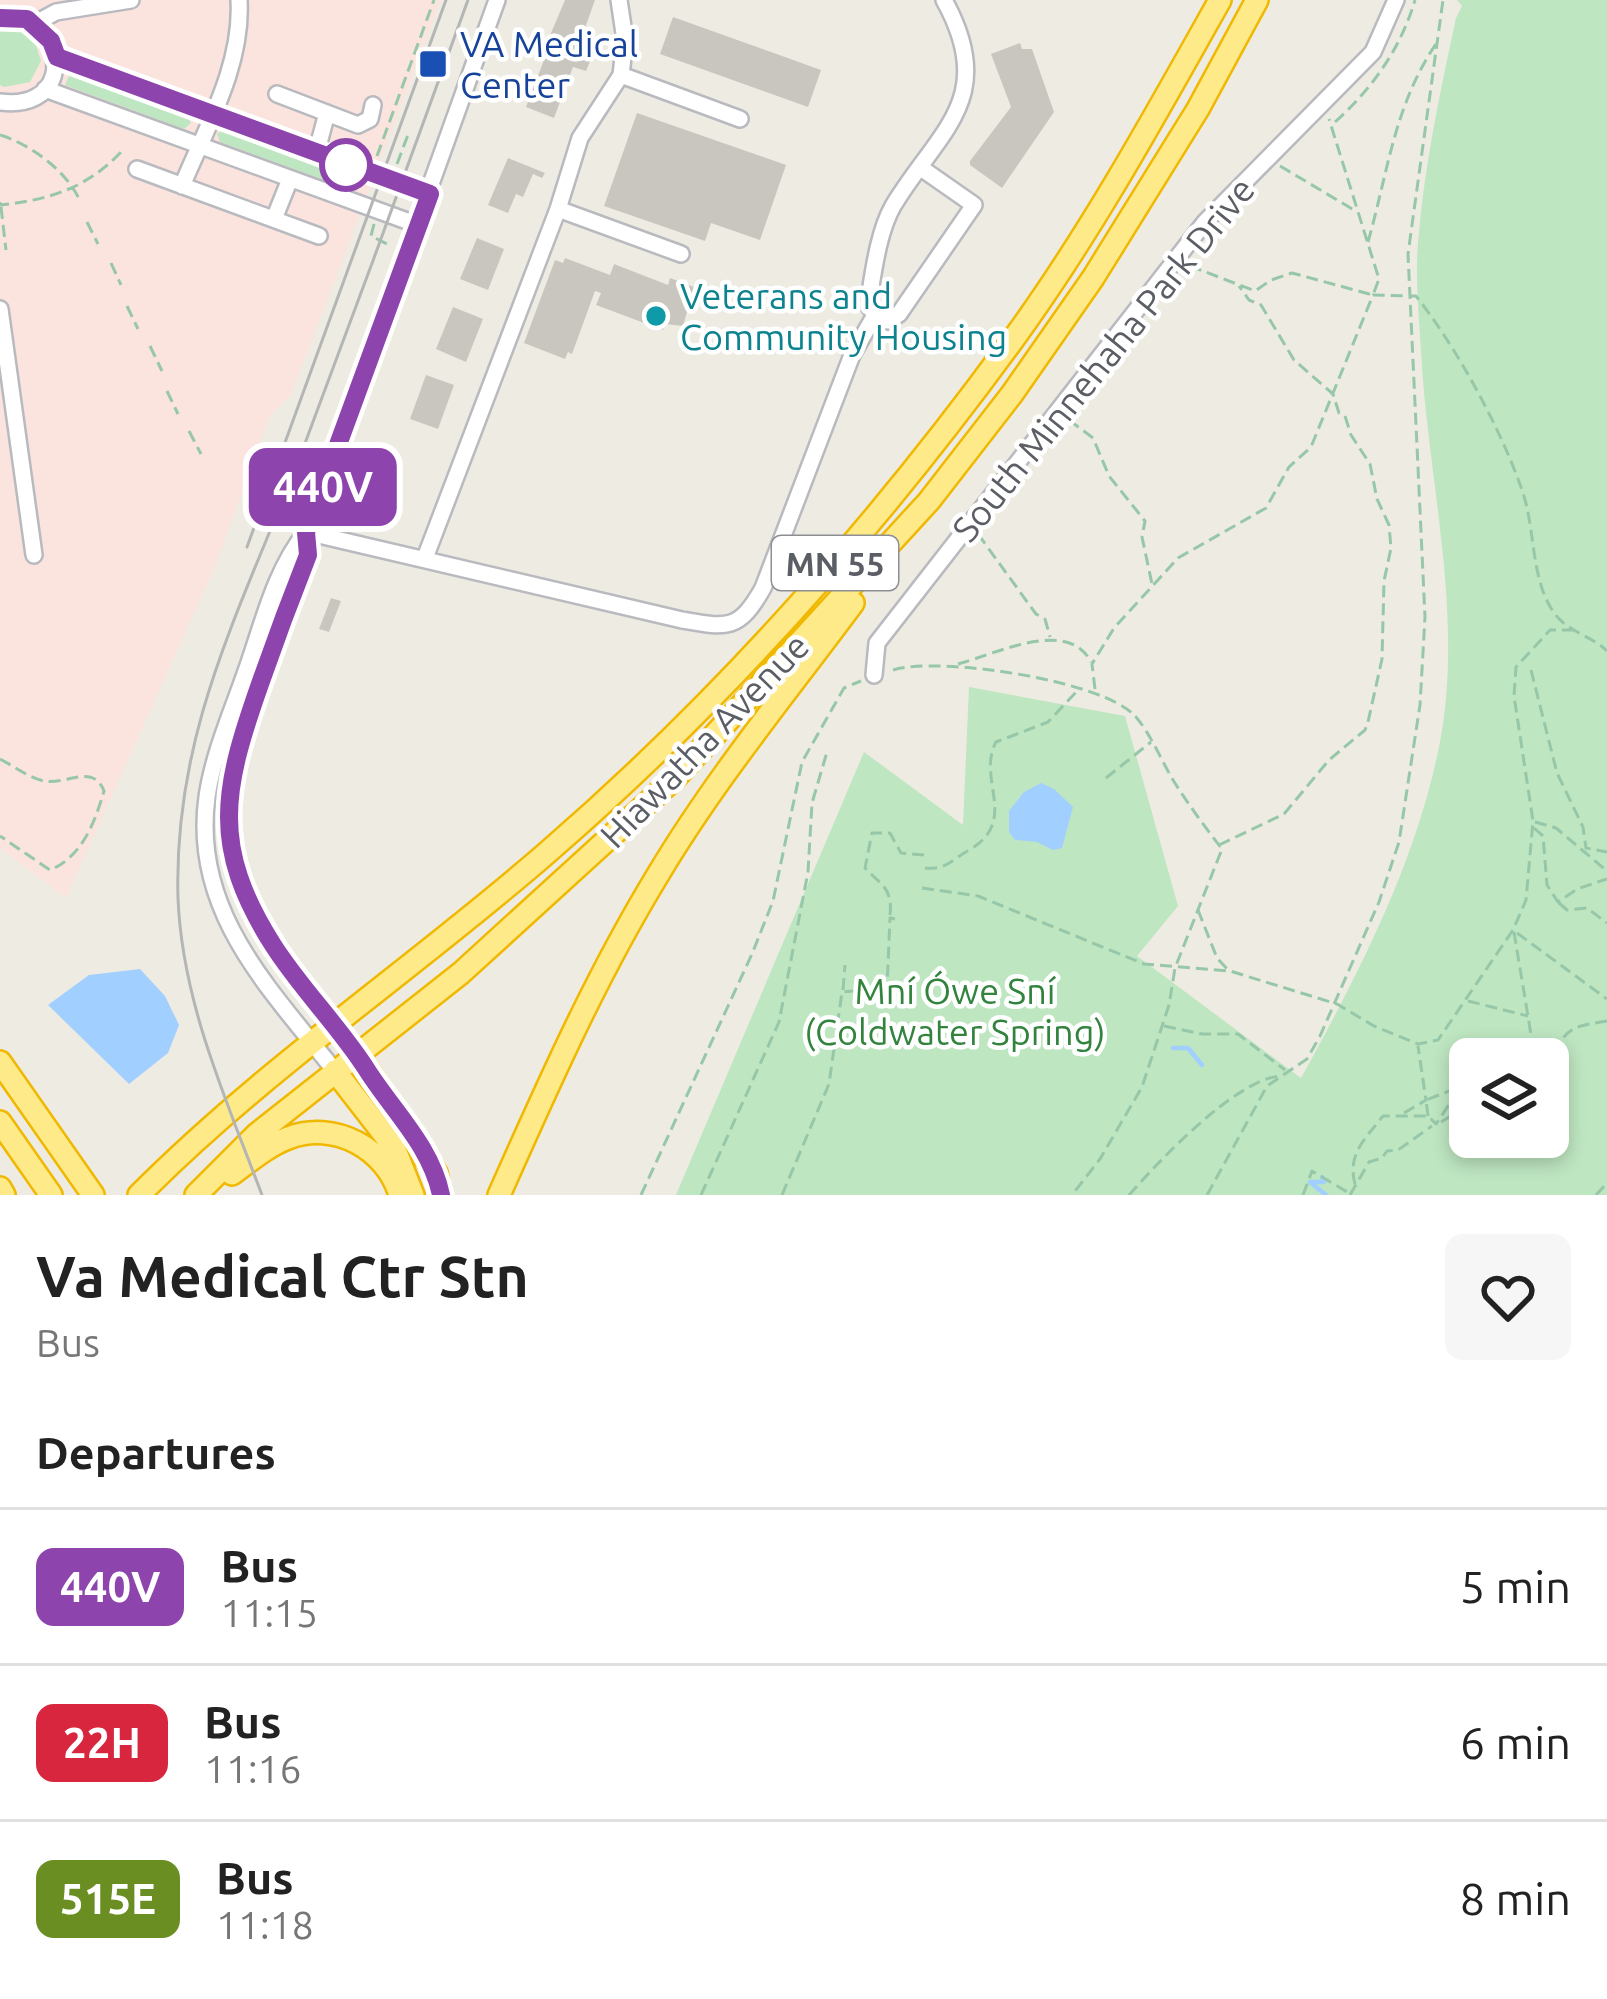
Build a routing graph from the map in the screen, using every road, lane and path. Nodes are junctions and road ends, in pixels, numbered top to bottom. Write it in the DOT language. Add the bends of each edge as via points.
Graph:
graph roads {
  1 [pos="130,0"];
  2 [pos="239,0"];
  3 [pos="434,0"];
  4 [pos="497,0"];
  5 [pos="619,0"];
  6 [pos="944,0"];
  7 [pos="1220,0"];
  8 [pos="1257,0"];
  9 [pos="1396,0"];
  10 [pos="1415,0"];
  11 [pos="1442,0"];
  12 [pos="3,11"];
  13 [pos="34,24"];
  14 [pos="1437,42"];
  15 [pos="57,57"];
  16 [pos="621,75"];
  17 [pos="45,89"];
  18 [pos="277,94"];
  19 [pos="0,102"];
  20 [pos="373,105"];
  21 [pos="327,113"];
  22 [pos="211,115"];
  23 [pos="740,119"];
  24 [pos="409,132"];
  25 [pos="0,135"];
  26 [pos="199,145"];
  27 [pos="121,152"];
  28 [pos="316,154"];
  29 [pos="368,160"];
  30 [pos="396,166"];
  31 [pos="1280,166"];
  32 [pos="921,168"];
  33 [pos="137,169"];
  34 [pos="290,178"];
  35 [pos="182,186"];
  36 [pos="74,188"];
  37 [pos="430,194"];
  38 [pos="80,200"];
  39 [pos="0,203"];
  40 [pos="558,209"];
  41 [pos="1356,211"];
  42 [pos="274,219"];
  43 [pos="366,220"];
  44 [pos="87,222"];
  45 [pos="418,225"];
  46 [pos="319,236"];
  47 [pos="1367,243"];
  48 [pos="98,244"];
  49 [pos="389,245"];
  50 [pos="6,250"];
  51 [pos="681,254"];
  52 [pos="111,262"];
  53 [pos="1189,265"];
  54 [pos="121,285"];
  55 [pos="1239,286"];
  56 [pos="1372,295"];
  57 [pos="1409,296"];
  58 [pos="127,306"];
  59 [pos="0,308"];
  60 [pos="875,315"];
  61 [pos="1,327"];
  62 [pos="139,329"];
  63 [pos="150,346"];
  64 [pos="162,371"];
  65 [pos="166,391"];
  66 [pos="1333,394"];
  67 [pos="178,414"];
  68 [pos="1072,422"];
  69 [pos="189,431"];
  70 [pos="201,454"];
  71 [pos="929,502"];
  72 [pos="306,532"];
  73 [pos="984,539"];
  74 [pos="34,555"];
  75 [pos="425,559"];
  76 [pos="1152,586"];
  77 [pos="1573,630"];
  78 [pos="1607,636"];
  79 [pos="1051,639"];
  80 [pos="1596,640"];
  81 [pos="1607,651"];
  82 [pos="1092,664"];
  83 [pos="957,665"];
  84 [pos="1531,670"];
  85 [pos="874,675"];
  86 [pos="1078,688"];
  87 [pos="1095,691"];
  88 [pos="1151,742"];
  89 [pos="827,752"];
  90 [pos="0,759"];
  91 [pos="1106,778"];
  92 [pos="1533,824"];
  93 [pos="0,836"];
  94 [pos="1219,845"];
  95 [pos="1607,852"];
  96 [pos="925,855"];
  97 [pos="925,868"];
  98 [pos="1607,871"];
  99 [pos="1607,878"];
  100 [pos="922,889"];
  101 [pos="1558,902"];
  102 [pos="1198,908"];
  103 [pos="1607,923"];
  104 [pos="1513,930"];
  105 [pos="845,964"];
  106 [pos="1175,968"];
  107 [pos="1230,971"];
  108 [pos="842,992"];
  109 [pos="1607,999"];
  110 [pos="1466,1001"];
  111 [pos="1337,1004"];
  112 [pos="1166,1016"];
  113 [pos="1528,1016"];
  114 [pos="1607,1021"];
  115 [pos="335,1026"];
  116 [pos="1162,1026"];
  117 [pos="1180,1027"];
  118 [pos="1532,1038"];
  119 [pos="1561,1038"];
  120 [pos="312,1042"];
  121 [pos="1418,1044"];
  122 [pos="357,1054"];
  123 [pos="0,1062"];
  124 [pos="335,1071"];
  125 [pos="1286,1074"];
  126 [pos="1449,1090"];
  127 [pos="1426,1100"];
  128 [pos="1449,1104"];
  129 [pos="1403,1113"];
  130 [pos="1449,1116"];
  131 [pos="1428,1117"];
  132 [pos="0,1122"];
  133 [pos="1436,1124"];
  134 [pos="1607,1183"];
  135 [pos="1355,1184"];
  136 [pos="1350,1194"];
  137 [pos="51,1195"];
  138 [pos="93,1195"];
  139 [pos="139,1195"];
  140 [pos="199,1195"];
  141 [pos="400,1195"];
  142 [pos="413,1195"];
  143 [pos="441,1195"];
  144 [pos="499,1195"];
  145 [pos="641,1195"];
  146 [pos="701,1195"];
  147 [pos="782,1195"];
  148 [pos="1072,1195"];
  149 [pos="1129,1195"];
  150 [pos="1208,1195"];
  151 [pos="1303,1195"];
  152 [pos="1596,1195"];
  1 -- 13 [label="street" via="56,12"];
  2 -- 22 [label="street" via="236,47"];
  3 -- 29 [label="path" via="376,158"];
  4 -- 37 [label="street"];
  5 -- 16 [label="street"];
  6 -- 32 [label="street" via="965,86 955,121"];
  7 -- 115 [label="highway, Hiawatha Avenue / MN 55" via="1026,320 864,530 713,696 551,849"];
  8 -- 71 [label="highway, Hiawatha Avenue / MN 55" via="1142,203"];
  9 -- 85 [label="street, South Minnehaha Park Drive" via="1364,64 1205,222 877,643"];
  10 -- 41 [label="path" via="1383,68 1331,122"];
  11 -- 14 [label="path"];
  12 -- 13 [label="street"];
  13 -- 15 [label="street"];
  14 -- 47 [label="path" via="1404,100"];
  14 -- 57 [label="path"];
  15 -- 17 [label="street"];
  15 -- 22 [label="street"];
  16 -- 23 [label="street"];
  16 -- 40 [label="street" via="580,138"];
  17 -- 19 [label="street" via="25,102"];
  17 -- 26 [label="street"];
  18 -- 21 [label="street"];
  20 -- 21 [label="street" via="370,119 358,124"];
  21 -- 28 [label="street"];
  22 -- 26 [label="street"];
  22 -- 28 [label="street"];
  24 -- 30 [label="path"];
  25 -- 36 [label="path"];
  26 -- 34 [label="street"];
  26 -- 35 [label="street"];
  27 -- 36 [label="path"];
  28 -- 37 [label="street"];
  31 -- 41 [label="path"];
  32 -- 60 [label="street" via="890,210 868,305"];
  32 -- 60 [label="street" via="974,205 899,314 888,321"];
  33 -- 35 [label="street"];
  34 -- 42 [label="street"];
  34 -- 45 [label="street"];
  35 -- 42 [label="street"];
  36 -- 38 [label="path"];
  36 -- 39 [label="path"];
  37 -- 45 [label="street"];
  39 -- 50 [label="path"];
  40 -- 51 [label="street"];
  40 -- 75 [label="street"];
  41 -- 47 [label="path"];
  42 -- 46 [label="street"];
  43 -- 49 [label="path" via="376,225 371,236"];
  44 -- 48 [label="path"];
  45 -- 72 [label="street"];
  47 -- 56 [label="path" via="1379,279"];
  52 -- 54 [label="path"];
  53 -- 55 [label="path"];
  55 -- 56 [label="path" via="1255,291 1292,274"];
  55 -- 66 [label="path" via="1261,305 1294,360"];
  56 -- 57 [label="path"];
  56 -- 66 [label="path"];
  57 -- 77 [label="path" via="1434,319 1498,436 1522,489 1544,593"];
  57 -- 111 [label="path" via="1425,616 1420,705 1399,842"];
  58 -- 62 [label="path"];
  59 -- 61 [label="street"];
  60 -- 75 [label="street" via="852,355 763,588 737,622 682,620"];
  61 -- 74 [label="street"];
  63 -- 64 [label="path"];
  65 -- 67 [label="path"];
  66 -- 76 [label="path" via="1311,447 1266,508 1178,558"];
  66 -- 94 [label="path" via="1370,464 1389,525 1371,712 1365,730 1284,814"];
  68 -- 76 [label="path" via="1093,438 1109,476 1144,521"];
  69 -- 70 [label="path"];
  71 -- 122 [label="highway, Hiawatha Avenue" via="676,777 471,964"];
  71 -- 144 [label="highway, MN 55" via="660,870 598,976"];
  72 -- 75 [label="street"];
  72 -- 115 [label="street" via="308,555 235,761 230,836 247,900"];
  72 -- 120 [label="street" via="290,552 213,766 205,836 207,873 237,942"];
  73 -- 79 [label="path" via="1046,619"];
  76 -- 82 [label="path"];
  77 -- 80 [label="path"];
  77 -- 92 [label="path" via="1550,630 1516,668"];
  78 -- 80 [label="path"];
  79 -- 82 [label="path" via="1075,643"];
  79 -- 83 [label="path"];
  80 -- 81 [label="path"];
  82 -- 87 [label="path"];
  83 -- 85 [label="path"];
  83 -- 86 [label="path"];
  84 -- 95 [label="path" via="1586,848"];
  85 -- 145 [label="path" via="844,688 802,762 772,901"];
  86 -- 87 [label="path"];
  86 -- 97 [label="path" via="1048,722 995,742 988,835 943,869"];
  87 -- 88 [label="path" via="1137,718"];
  88 -- 91 [label="path"];
  88 -- 94 [label="path"];
  89 -- 146 [label="path" via="778,1022"];
  90 -- 93 [label="path" via="50,782 84,775 104,791 84,841 60,866 50,869"];
  92 -- 98 [label="path" via="1556,828"];
  92 -- 101 [label="path"];
  92 -- 104 [label="path" via="1526,900"];
  94 -- 102 [label="path"];
  96 -- 108 [label="path" via="901,853 890,833 872,833 865,868 892,897 887,988"];
  99 -- 101 [label="path"];
  100 -- 106 [label="path" via="978,896 1144,964"];
  101 -- 103 [label="path" via="1567,910 1588,908"];
  102 -- 106 [label="path"];
  102 -- 107 [label="path"];
  104 -- 109 [label="path"];
  104 -- 110 [label="path"];
  104 -- 113 [label="path"];
  105 -- 108 [label="path"];
  106 -- 107 [label="path"];
  106 -- 112 [label="path"];
  107 -- 111 [label="path"];
  108 -- 147 [label="path" via="829,1084"];
  110 -- 113 [label="path"];
  110 -- 121 [label="path" via="1438,1040"];
  111 -- 121 [label="path"];
  111 -- 125 [label="path" via="1307,1059"];
  112 -- 116 [label="path"];
  112 -- 117 [label="path"];
  113 -- 118 [label="path"];
  114 -- 119 [label="path"];
  115 -- 120 [label="highway, Hiawatha Avenue / MN 55"];
  115 -- 122 [label="street"];
  116 -- 117 [label="path"];
  116 -- 148 [label="path" via="1134,1102"];
  117 -- 125 [label="path" via="1238,1034"];
  120 -- 124 [label="street"];
  120 -- 139 [label="highway, MN 55"];
  121 -- 127 [label="path"];
  122 -- 124 [label="highway, Hiawatha Avenue"];
  122 -- 143 [label="highway" via="436,1173"];
  123 -- 138 [label="highway"];
  124 -- 140 [label="highway, Hiawatha Avenue"];
  124 -- 142 [label="highway" via="394,1147"];
  125 -- 149 [label="path" via="1252,1084 1207,1116"];
  125 -- 150 [label="path" via="1267,1086"];
  126 -- 127 [label="path"];
  127 -- 129 [label="path"];
  127 -- 131 [label="path"];
  128 -- 133 [label="path"];
  129 -- 131 [label="path"];
  129 -- 135 [label="path" via="1383,1116 1356,1151"];
  130 -- 133 [label="path"];
  131 -- 133 [label="path"];
  132 -- 137 [label="highway"];
  133 -- 135 [label="path" via="1369,1162"];
  134 -- 152 [label="path"];
  135 -- 136 [label="path"];
  136 -- 151 [label="path" via="1312,1171"];
  140 -- 141 [label="highway" via="271,1146 317,1132 362,1145 381,1160"];
}
